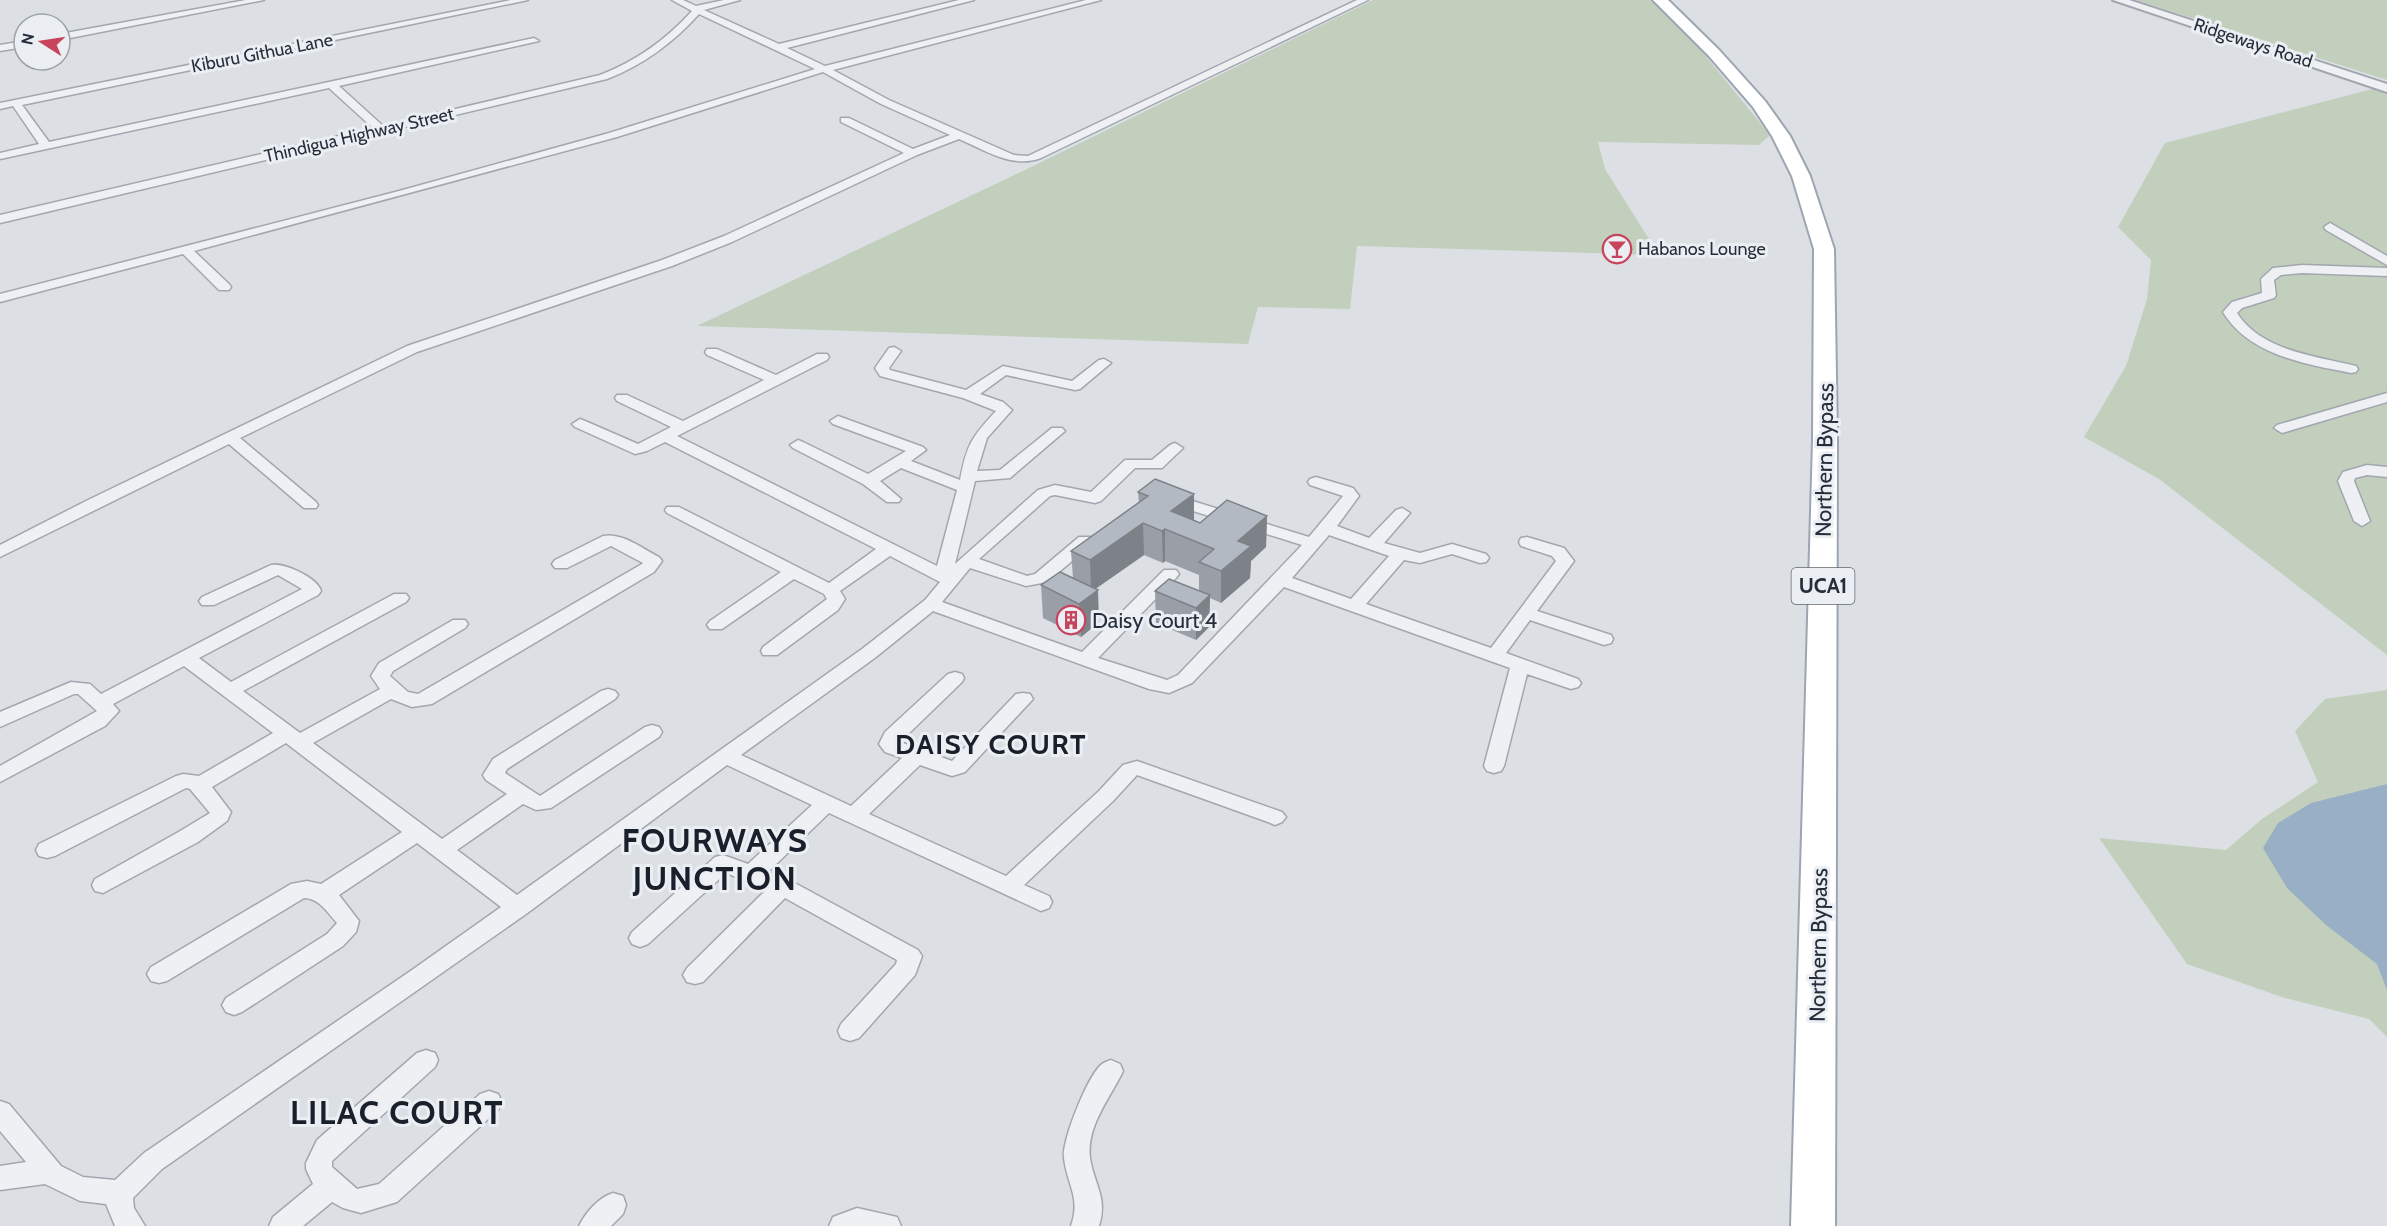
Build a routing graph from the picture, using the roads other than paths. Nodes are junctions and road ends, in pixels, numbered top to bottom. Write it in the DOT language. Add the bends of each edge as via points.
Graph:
graph roads {
  1 [pos="260,0"];
  2 [pos="524,0"];
  3 [pos="676,0"];
  4 [pos="736,0"];
  5 [pos="970,0"];
  6 [pos="1097,0"];
  7 [pos="1364,0"];
  8 [pos="1660,0"];
  9 [pos="2118,0"];
  10 [pos="248,1"];
  11 [pos="696,10"];
  12 [pos="719,21"];
  13 [pos="686,24"];
  14 [pos="72,35"];
  15 [pos="534,41"];
  16 [pos="775,48"];
  17 [pos="824,69"];
  18 [pos="331,85"];
  19 [pos="2387,88"];
  20 [pos="16,103"];
  21 [pos="0,106"];
  22 [pos="845,120"];
  23 [pos="380,129"];
  24 [pos="959,135"];
  25 [pos="46,146"];
  26 [pos="913,153"];
  27 [pos="0,156"];
  28 [pos="0,219"];
  29 [pos="2330,227"];
  30 [pos="185,249"];
  31 [pos="2387,261"];
  32 [pos="2387,272"];
  33 [pos="224,287"];
  34 [pos="0,298"];
  35 [pos="894,351"];
  36 [pos="712,352"];
  37 [pos="822,357"];
  38 [pos="1104,363"];
  39 [pos="2351,369"];
  40 [pos="778,381"];
  41 [pos="968,395"];
  42 [pos="2387,397"];
  43 [pos="622,398"];
  44 [pos="838,421"];
  45 [pos="580,424"];
  46 [pos="685,428"];
  47 [pos="2282,428"];
  48 [pos="1057,431"];
  49 [pos="230,436"];
  50 [pos="666,437"];
  51 [pos="798,445"];
  52 [pos="1175,448"];
  53 [pos="900,462"];
  54 [pos="2387,472"];
  55 [pos="869,481"];
  56 [pos="968,482"];
  57 [pos="1316,482"];
  58 [pos="893,500"];
  59 [pos="1180,502"];
  60 [pos="310,505"];
  61 [pos="673,510"];
  62 [pos="1402,513"];
  63 [pos="2362,521"];
  64 [pos="1325,528"];
  65 [pos="1085,541"];
  66 [pos="1527,542"];
  67 [pos="1312,543"];
  68 [pos="1373,544"];
  69 [pos="4,545"];
  70 [pos="888,549"];
  71 [pos="1400,554"];
  72 [pos="1480,558"];
  73 [pos="967,561"];
  74 [pos="561,564"];
  75 [pos="794,571"];
  76 [pos="1170,574"];
  77 [pos="947,578"];
  78 [pos="1281,580"];
  79 [pos="830,590"];
  80 [pos="400,598"];
  81 [pos="208,601"];
  82 [pos="931,604"];
  83 [pos="1355,605"];
  84 [pos="1526,613"];
  85 [pos="459,624"];
  86 [pos="716,625"];
  87 [pos="1604,639"];
  88 [pos="770,651"];
  89 [pos="1495,656"];
  90 [pos="186,658"];
  91 [pos="1085,660"];
  92 [pos="1520,665"];
  93 [pos="955,678"];
  94 [pos="1572,683"];
  95 [pos="393,690"];
  96 [pos="229,691"];
  97 [pos="608,695"];
  98 [pos="1023,699"];
  99 [pos="100,702"];
  100 [pos="0,720"];
  101 [pos="652,732"];
  102 [pos="292,739"];
  103 [pos="727,757"];
  104 [pos="916,757"];
  105 [pos="1494,766"];
  106 [pos="0,774"];
  107 [pos="199,785"];
  108 [pos="521,795"];
  109 [pos="827,803"];
  110 [pos="854,815"];
  111 [pos="1275,817"];
  112 [pos="416,833"];
  113 [pos="47,850"];
  114 [pos="440,850"];
  115 [pos="752,874"];
  116 [pos="103,885"];
  117 [pos="1009,886"];
  118 [pos="783,887"];
  119 [pos="323,894"];
  120 [pos="1041,902"];
  121 [pos="518,908"];
  122 [pos="640,938"];
  123 [pos="159,974"];
  124 [pos="695,975"];
  125 [pos="234,1005"];
  126 [pos="850,1031"];
  127 [pos="426,1060"];
  128 [pos="1111,1071"];
  129 [pos="489,1102"];
  130 [pos="0,1112"];
  131 [pos="49,1171"];
  132 [pos="0,1178"];
  133 [pos="331,1186"];
  134 [pos="121,1193"];
  135 [pos="613,1205"];
  136 [pos="131,1226"];
  137 [pos="283,1226"];
  138 [pos="593,1226"];
  139 [pos="843,1226"];
  140 [pos="887,1226"];
  141 [pos="1084,1226"];
  142 [pos="1813,1226"];
  1 -- 10 [label="street"];
  2 -- 20 [label="street, Kiburu Githua Lane"];
  3 -- 11 [label="street"];
  4 -- 11 [label="street"];
  5 -- 16 [label="street"];
  6 -- 17 [label="street"];
  7 -- 24 [label="street" via="1029,159 1012,158"];
  8 -- 142 [label="main road, Northern Bypass / UCA1" via="1714,53 1781,136 1801,176 1824,249 1825,440"];
  9 -- 19 [label="street, Ridgeways Road"];
  10 -- 14 [label="street"];
  11 -- 12 [label="street"];
  11 -- 13 [label="street, Thindigua Highway Street"];
  12 -- 13 [label="street"];
  12 -- 16 [label="street"];
  13 -- 23 [label="street, Thindigua Highway Street" via="633,65 603,77"];
  15 -- 18 [label="street"];
  16 -- 17 [label="street"];
  17 -- 24 [label="street"];
  17 -- 30 [label="street" via="558,151"];
  18 -- 23 [label="street"];
  18 -- 25 [label="street"];
  20 -- 21 [label="street, Kiburu Githua Lane"];
  20 -- 25 [label="street"];
  22 -- 26 [label="street"];
  23 -- 28 [label="street, Thindigua Highway Street"];
  24 -- 26 [label="street"];
  25 -- 27 [label="street"];
  26 -- 49 [label="street" via="667,263 420,345"];
  29 -- 31 [label="street"];
  30 -- 33 [label="street"];
  30 -- 34 [label="street"];
  32 -- 39 [label="street" via="2278,271 2267,279 2270,295 2236,305 2230,312 2234,323 2266,345"];
  35 -- 41 [label="street" via="882,368 885,373"];
  36 -- 40 [label="street"];
  37 -- 40 [label="street"];
  38 -- 41 [label="street" via="1075,386 1003,370"];
  40 -- 46 [label="street"];
  41 -- 56 [label="street" via="1005,410 980,437"];
  42 -- 47 [label="street"];
  43 -- 46 [label="street"];
  44 -- 53 [label="street" via="918,450"];
  45 -- 50 [label="street" via="635,449"];
  46 -- 50 [label="street"];
  48 -- 56 [label="street" via="1004,475"];
  49 -- 60 [label="street"];
  49 -- 69 [label="street"];
  50 -- 70 [label="street"];
  51 -- 55 [label="street"];
  52 -- 73 [label="street" via="1156,465 1131,462 1095,498 1055,490 1044,493"];
  53 -- 55 [label="street"];
  53 -- 56 [label="street"];
  54 -- 63 [label="street" via="2367,470 2349,475 2346,481"];
  55 -- 58 [label="street"];
  56 -- 77 [label="street"];
  57 -- 64 [label="street" via="1347,491 1351,496"];
  59 -- 67 [label="street"];
  61 -- 75 [label="street"];
  62 -- 68 [label="street"];
  64 -- 67 [label="street"];
  64 -- 68 [label="street"];
  65 -- 73 [label="street" via="1034,580 1026,581"];
  66 -- 84 [label="street" via="1558,552 1565,561"];
  67 -- 78 [label="street"];
  68 -- 71 [label="street"];
  70 -- 77 [label="street"];
  70 -- 79 [label="street"];
  71 -- 72 [label="street" via="1420,558 1452,549"];
  71 -- 83 [label="street"];
  73 -- 77 [label="street"];
  74 -- 95 [label="street" via="609,540 653,561 648,568 425,699 411,702"];
  75 -- 79 [label="street"];
  75 -- 86 [label="street"];
  76 -- 91 [label="street"];
  77 -- 82 [label="street"];
  78 -- 83 [label="street"];
  78 -- 91 [label="street" via="1174,686 1156,685"];
  79 -- 88 [label="street" via="836,599 832,606"];
  80 -- 96 [label="street"];
  81 -- 90 [label="street" via="277,569 312,588"];
  82 -- 91 [label="street"];
  82 -- 103 [label="street"];
  83 -- 89 [label="street"];
  84 -- 87 [label="street"];
  84 -- 89 [label="street"];
  85 -- 95 [label="street" via="381,671 382,679"];
  89 -- 92 [label="street"];
  90 -- 96 [label="street"];
  90 -- 99 [label="street"];
  92 -- 94 [label="street"];
  92 -- 105 [label="street"];
  93 -- 104 [label="street" via="890,740 892,747"];
  95 -- 102 [label="street"];
  96 -- 102 [label="street"];
  97 -- 108 [label="street" via="495,770 496,779"];
  98 -- 104 [label="street" via="958,767 946,769"];
  99 -- 100 [label="street" via="83,688 71,688"];
  99 -- 106 [label="street" via="109,711 98,721"];
  101 -- 108 [label="street" via="550,800 536,803"];
  102 -- 107 [label="street"];
  102 -- 112 [label="street"];
  103 -- 109 [label="street"];
  103 -- 121 [label="street"];
  104 -- 110 [label="street"];
  107 -- 113 [label="street" via="193,780 183,781"];
  107 -- 116 [label="street" via="220,816"];
  108 -- 114 [label="street"];
  109 -- 110 [label="street"];
  109 -- 115 [label="street"];
  110 -- 117 [label="street"];
  111 -- 117 [label="street" via="1137,768 1130,770"];
  112 -- 114 [label="street"];
  112 -- 119 [label="street"];
  114 -- 121 [label="street"];
  115 -- 118 [label="street"];
  115 -- 122 [label="street" via="729,864 719,865"];
  117 -- 120 [label="street"];
  118 -- 124 [label="street"];
  118 -- 126 [label="street" via="910,956 906,968"];
  119 -- 123 [label="street" via="314,888 299,890"];
  119 -- 125 [label="street" via="348,921 348,926 335,940"];
  121 -- 134 [label="street" via="153,1161"];
  127 -- 133 [label="street" via="326,1148 318,1170"];
  128 -- 141 [label="street" via="1096,1091 1077,1151 1089,1193"];
  129 -- 133 [label="street" via="388,1193 354,1201"];
  130 -- 131 [label="street"];
  131 -- 132 [label="street"];
  131 -- 134 [label="street" via="80,1189"];
  133 -- 137 [label="street"];
  134 -- 136 [label="street" via="121,1216"];
  135 -- 138 [label="street"];
  139 -- 140 [label="street" via="857,1221"];
}
